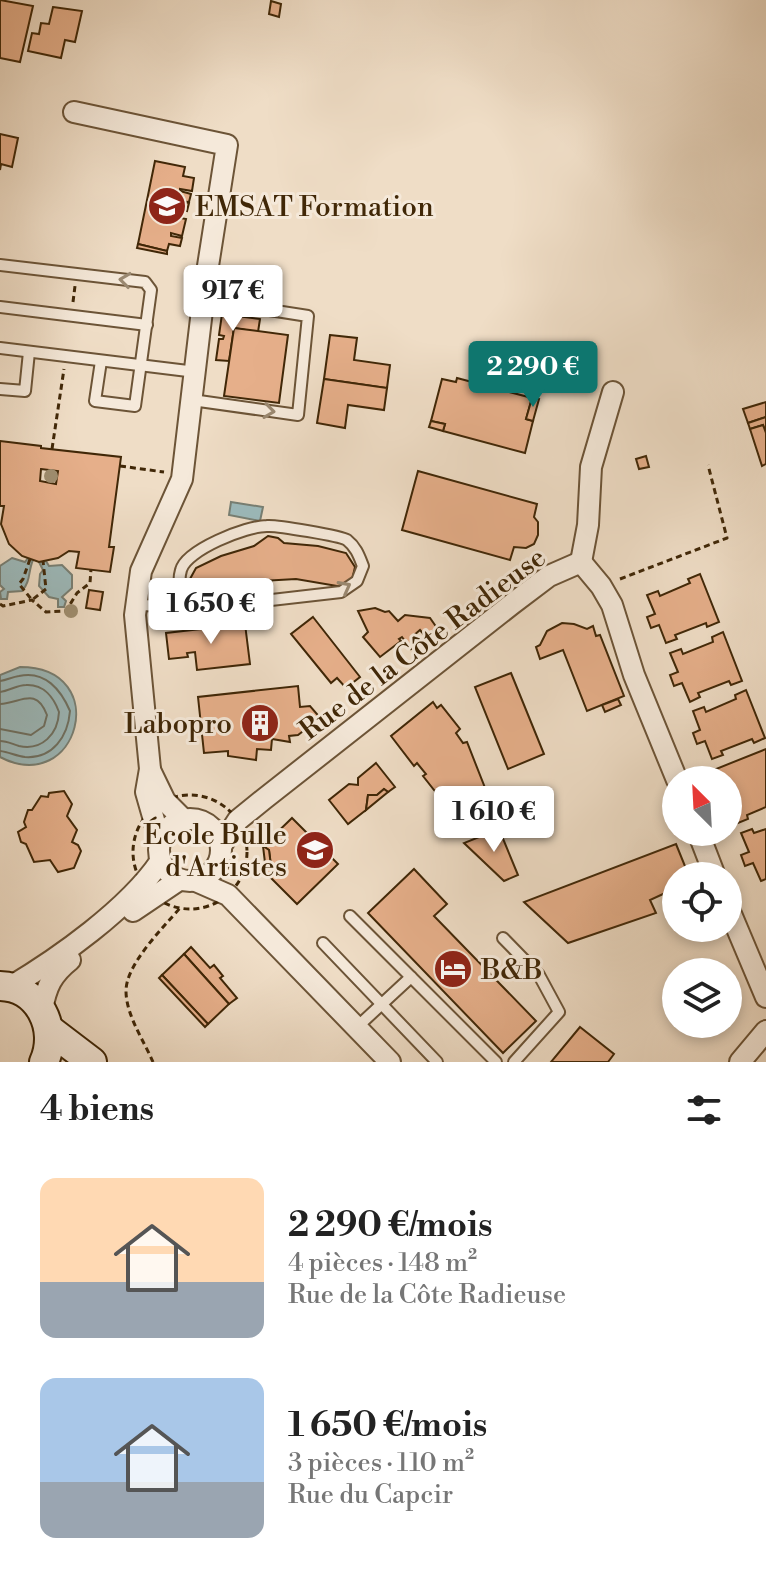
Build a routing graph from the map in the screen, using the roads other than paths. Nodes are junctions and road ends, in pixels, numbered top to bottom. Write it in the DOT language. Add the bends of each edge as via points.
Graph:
graph roads {
  1 [pos="74,112"];
  2 [pos="0,265"];
  3 [pos="205,285"];
  4 [pos="0,307"];
  5 [pos="147,325"];
  6 [pos="0,348"];
  7 [pos="29,352"];
  8 [pos="101,361"];
  9 [pos="141,366"];
  10 [pos="196,372"];
  11 [pos="0,389"];
  12 [pos="613,392"];
  13 [pos="192,400"];
  14 [pos="581,562"];
  15 [pos="137,605"];
  16 [pos="186,607"];
  17 [pos="671,766"];
  18 [pos="157,806"];
  19 [pos="193,820"];
  20 [pos="238,820"];
  21 [pos="160,841"];
  22 [pos="220,855"];
  23 [pos="160,862"];
  24 [pos="188,880"];
  25 [pos="149,891"];
  26 [pos="228,895"];
  27 [pos="350,916"];
  28 [pos="503,938"];
  29 [pos="742,940"];
  30 [pos="323,943"];
  31 [pos="411,977"];
  32 [pos="4,985"];
  33 [pos="766,997"];
  34 [pos="383,1004"];
  35 [pos="46,1020"];
  36 [pos="356,1028"];
  37 [pos="766,1031"];
  38 [pos="44,1062"];
  39 [pos="92,1062"];
  40 [pos="390,1062"];
  41 [pos="437,1062"];
  42 [pos="496,1062"];
  43 [pos="514,1062"];
  44 [pos="740,1062"];
  1 -- 3 [label="street" via="227,145"];
  5 -- 2 [label="lane, one-way" via="151,290 145,282"];
  3 -- 10 [label="street"];
  13 -- 3 [label="lane, one-way" via="298,415 308,316 225,303"];
  4 -- 5 [label="lane"];
  5 -- 9 [label="lane"];
  6 -- 7 [label="lane"];
  7 -- 8 [label="lane"];
  7 -- 11 [label="lane" via="25,391"];
  8 -- 9 [label="lane"];
  8 -- 9 [label="lane" via="95,401 135,406"];
  9 -- 10 [label="lane"];
  10 -- 13 [label="street"];
  12 -- 14 [label="street, Rue de la Côte Radieuse" via="591,467"];
  13 -- 15 [label="street" via="182,479 141,571"];
  14 -- 17 [label="street" via="612,605"];
  14 -- 20 [label="street, Rue de la Côte Radieuse" via="549,576"];
  15 -- 16 [label="lane"];
  15 -- 18 [label="street"];
  16 -- 16 [label="lane, one-way" via="341,592 357,581 363,566 345,538 266,526 228,536 192,554 181,567 179,585"];
  18 -- 19 [label="street"];
  18 -- 21 [label="street"];
  19 -- 20 [label="street"];
  19 -- 21 [label="street" via="168,827"];
  19 -- 22 [label="street" via="212,828"];
  20 -- 22 [label="street, Rue de la Côte Radieuse"];
  21 -- 23 [label="street"];
  22 -- 24 [label="street" via="213,872"];
  22 -- 26 [label="street"];
  23 -- 24 [label="street"];
  23 -- 25 [label="street"];
  24 -- 25 [label="street"];
  24 -- 26 [label="street"];
  25 -- 32 [label="street" via="48,965"];
  25 -- 35 [label="street" via="55,971 45,991"];
  26 -- 36 [label="street"];
  27 -- 31 [label="lane"];
  28 -- 43 [label="lane" via="539,975 559,1012"];
  29 -- 33 [label="street"];
  30 -- 34 [label="lane"];
  31 -- 34 [label="lane"];
  31 -- 42 [label="lane"];
  32 -- 35 [label="main road" via="34,999"];
  34 -- 36 [label="lane"];
  34 -- 41 [label="lane"];
  35 -- 38 [label="main road" via="50,1045"];
  35 -- 39 [label="main road"];
  36 -- 40 [label="street"];
  37 -- 44 [label="street"];
}
